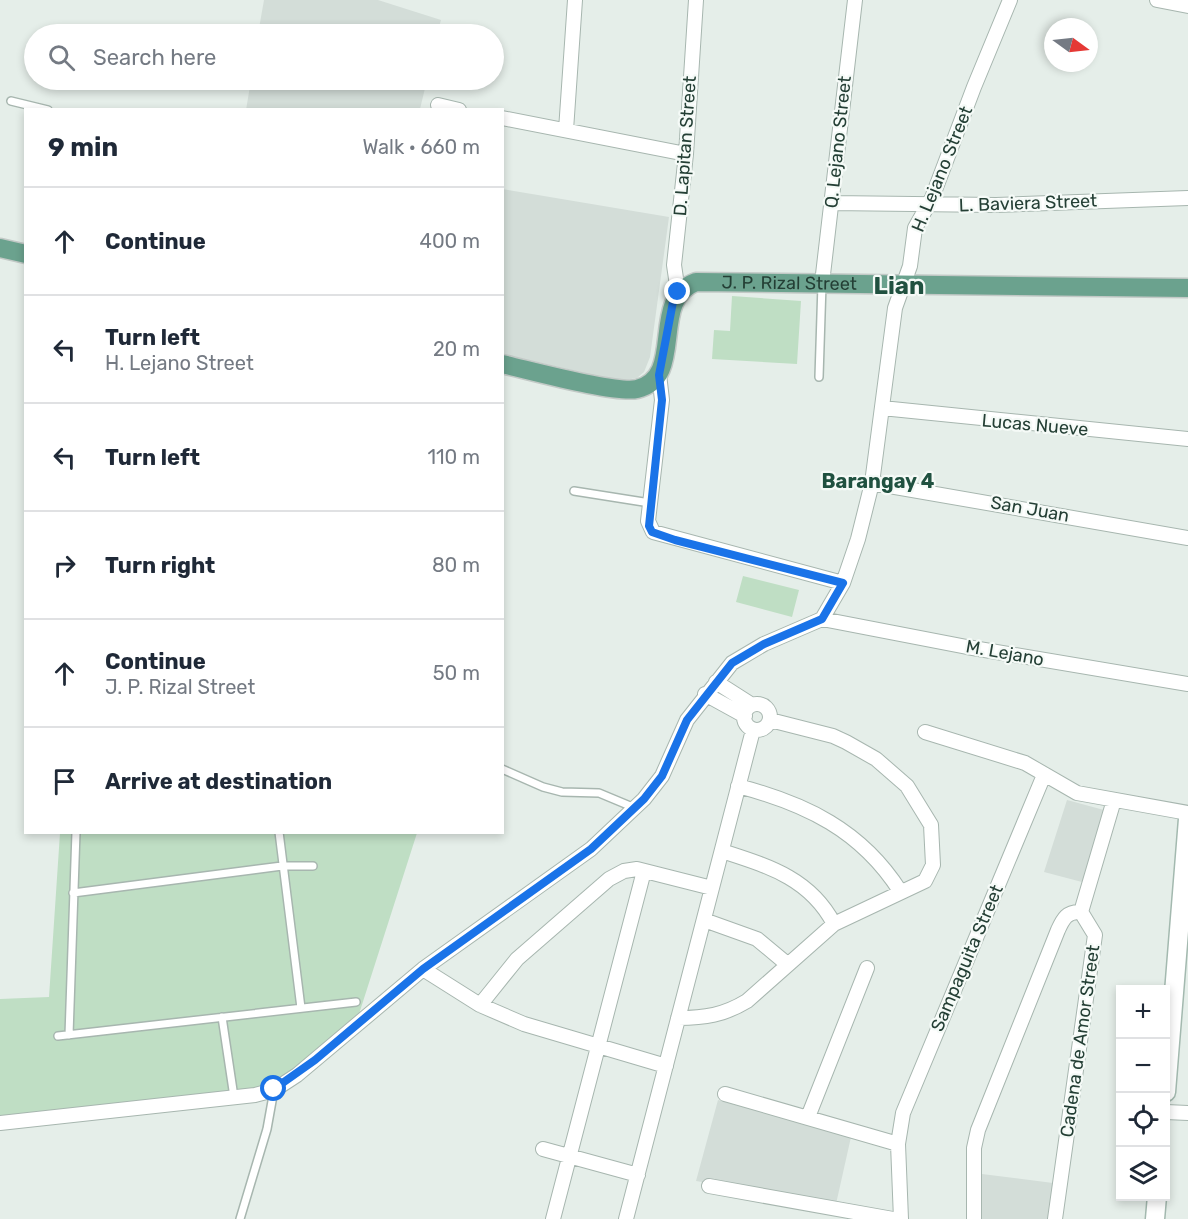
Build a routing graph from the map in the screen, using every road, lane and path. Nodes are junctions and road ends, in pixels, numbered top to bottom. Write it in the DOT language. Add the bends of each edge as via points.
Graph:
graph roads {
  1 [pos="575,0"];
  2 [pos="696,0"];
  3 [pos="855,0"];
  4 [pos="1010,0"];
  5 [pos="1157,0"];
  6 [pos="1188,6"];
  7 [pos="11,101"];
  8 [pos="438,105"];
  9 [pos="40,108"];
  10 [pos="451,108"];
  11 [pos="504,118"];
  12 [pos="566,130"];
  13 [pos="686,153"];
  14 [pos="1188,198"];
  15 [pos="831,203"];
  16 [pos="927,205"];
  17 [pos="0,248"];
  18 [pos="24,254"];
  19 [pos="822,283"];
  20 [pos="905,284"];
  21 [pos="1188,288"];
  22 [pos="678,292"];
  23 [pos="504,364"];
  24 [pos="659,375"];
  25 [pos="819,377"];
  26 [pos="882,408"];
  27 [pos="1188,439"];
  28 [pos="872,483"];
  29 [pos="574,491"];
  30 [pos="650,503"];
  31 [pos="1188,538"];
  32 [pos="843,583"];
  33 [pos="822,619"];
  34 [pos="716,682"];
  35 [pos="1188,684"];
  36 [pos="705,694"];
  37 [pos="748,711"];
  38 [pos="770,720"];
  39 [pos="753,730"];
  40 [pos="925,732"];
  41 [pos="504,770"];
  42 [pos="1044,775"];
  43 [pos="738,786"];
  44 [pos="1114,800"];
  45 [pos="635,808"];
  46 [pos="1188,813"];
  47 [pos="1188,819"];
  48 [pos="76,834"];
  49 [pos="279,834"];
  50 [pos="722,851"];
  51 [pos="282,866"];
  52 [pos="313,866"];
  53 [pos="644,871"];
  54 [pos="712,888"];
  55 [pos="900,891"];
  56 [pos="73,893"];
  57 [pos="1081,912"];
  58 [pos="704,920"];
  59 [pos="834,924"];
  60 [pos="1182,957"];
  61 [pos="787,964"];
  62 [pos="867,968"];
  63 [pos="423,969"];
  64 [pos="356,1002"];
  65 [pos="480,1005"];
  66 [pos="301,1008"];
  67 [pos="222,1017"];
  68 [pos="678,1018"];
  69 [pos="69,1035"];
  70 [pos="58,1036"];
  71 [pos="597,1046"];
  72 [pos="1170,1058"];
  73 [pos="666,1066"];
  74 [pos="274,1089"];
  75 [pos="725,1094"];
  76 [pos="234,1097"];
  77 [pos="1170,1113"];
  78 [pos="1188,1113"];
  79 [pos="808,1117"];
  80 [pos="0,1123"];
  81 [pos="898,1144"];
  82 [pos="543,1149"];
  83 [pos="569,1157"];
  84 [pos="638,1175"];
  85 [pos="709,1186"];
  86 [pos="1156,1201"];
  87 [pos="240,1219"];
  88 [pos="553,1219"];
  89 [pos="627,1219"];
  90 [pos="892,1219"];
  91 [pos="901,1219"];
  92 [pos="975,1219"];
  93 [pos="1055,1219"];
  94 [pos="1155,1219"];
  1 -- 12 [label="street"];
  2 -- 13 [label="street, D. Lapitan Street"];
  3 -- 15 [label="street, Q. Lejano Street"];
  4 -- 16 [label="street, H. Lejano Street"];
  5 -- 6 [label="street"];
  7 -- 9 [label="lane"];
  8 -- 10 [label="street"];
  11 -- 12 [label="street"];
  12 -- 13 [label="street"];
  13 -- 22 [label="street, D. Lapitan Street" via="674,265"];
  14 -- 16 [label="street, L. Baviera Street"];
  15 -- 16 [label="street, L. Baviera Street"];
  15 -- 19 [label="street, Q. Lejano Street"];
  16 -- 20 [label="street, H. Lejano Street" via="915,228"];
  17 -- 18 [label="main road"];
  19 -- 20 [label="main road, J. P. Rizal Street"];
  19 -- 22 [label="main road, J. P. Rizal Street" via="696,282"];
  19 -- 25 [label="lane"];
  20 -- 21 [label="main road, J. P. Rizal Street"];
  20 -- 26 [label="street, H. Lejano Street" via="895,308"];
  22 -- 24 [label="main road"];
  23 -- 24 [label="main road" via="625,389 646,386"];
  24 -- 30 [label="street" via="662,400"];
  26 -- 27 [label="street, Lucas Nueve"];
  26 -- 28 [label="street, H. Lejano Street"];
  28 -- 31 [label="street, San Juan"];
  28 -- 32 [label="street, H. Lejano Street"];
  29 -- 30 [label="lane"];
  30 -- 32 [label="street" via="649,526 661,536"];
  32 -- 33 [label="street, H. Lejano Street"];
  33 -- 34 [label="street" via="743,654"];
  33 -- 35 [label="street, M. Lejano"];
  34 -- 36 [label="street"];
  34 -- 37 [label="street"];
  36 -- 37 [label="street"];
  36 -- 45 [label="street" via="687,720 662,776"];
  37 -- 38 [label="street" via="760,704 767,708"];
  37 -- 39 [label="street" via="747,724"];
  38 -- 39 [label="street" via="763,728"];
  38 -- 55 [label="street" via="846,742 876,759 907,786 931,825 933,865 925,881"];
  39 -- 43 [label="street"];
  40 -- 42 [label="street" via="1025,763"];
  41 -- 45 [label="lane" via="543,787 599,793"];
  42 -- 44 [label="street" via="1077,793"];
  42 -- 81 [label="street, Sampaguita Street" via="903,1113"];
  43 -- 50 [label="street"];
  43 -- 55 [label="street" via="784,798 829,820 866,850"];
  44 -- 46 [label="street"];
  44 -- 57 [label="street"];
  45 -- 63 [label="street" via="566,869"];
  47 -- 60 [label="street"];
  48 -- 56 [label="lane"];
  49 -- 51 [label="lane"];
  50 -- 54 [label="street"];
  50 -- 59 [label="street" via="789,875 816,896"];
  51 -- 52 [label="lane"];
  51 -- 56 [label="lane"];
  51 -- 66 [label="lane"];
  53 -- 54 [label="street"];
  53 -- 65 [label="street" via="624,871 609,879 517,959"];
  53 -- 71 [label="street"];
  54 -- 58 [label="street"];
  55 -- 59 [label="street"];
  56 -- 69 [label="lane"];
  57 -- 92 [label="street" via="1072,911 1058,930 978,1130 974,1148"];
  57 -- 93 [label="street, Cadena de Amor Street" via="1095,934"];
  58 -- 61 [label="street" via="757,939"];
  58 -- 68 [label="street"];
  59 -- 61 [label="street"];
  60 -- 72 [label="street"];
  61 -- 68 [label="street" via="732,1010 707,1018"];
  62 -- 79 [label="street"];
  63 -- 65 [label="street"];
  63 -- 74 [label="street" via="315,1060"];
  64 -- 66 [label="lane"];
  65 -- 71 [label="street" via="524,1024"];
  66 -- 67 [label="lane"];
  67 -- 69 [label="lane"];
  67 -- 76 [label="lane"];
  68 -- 73 [label="street"];
  69 -- 70 [label="lane"];
  71 -- 73 [label="street"];
  71 -- 83 [label="street"];
  73 -- 84 [label="street"];
  74 -- 76 [label="street"];
  74 -- 87 [label="lane" via="267,1129"];
  75 -- 79 [label="street"];
  76 -- 80 [label="street"];
  77 -- 78 [label="street"];
  79 -- 81 [label="street"];
  81 -- 91 [label="street, Sampaguita Street"];
  82 -- 83 [label="street"];
  83 -- 84 [label="street"];
  83 -- 88 [label="street"];
  84 -- 89 [label="street"];
  85 -- 90 [label="street"];
  86 -- 94 [label="street"];
}
